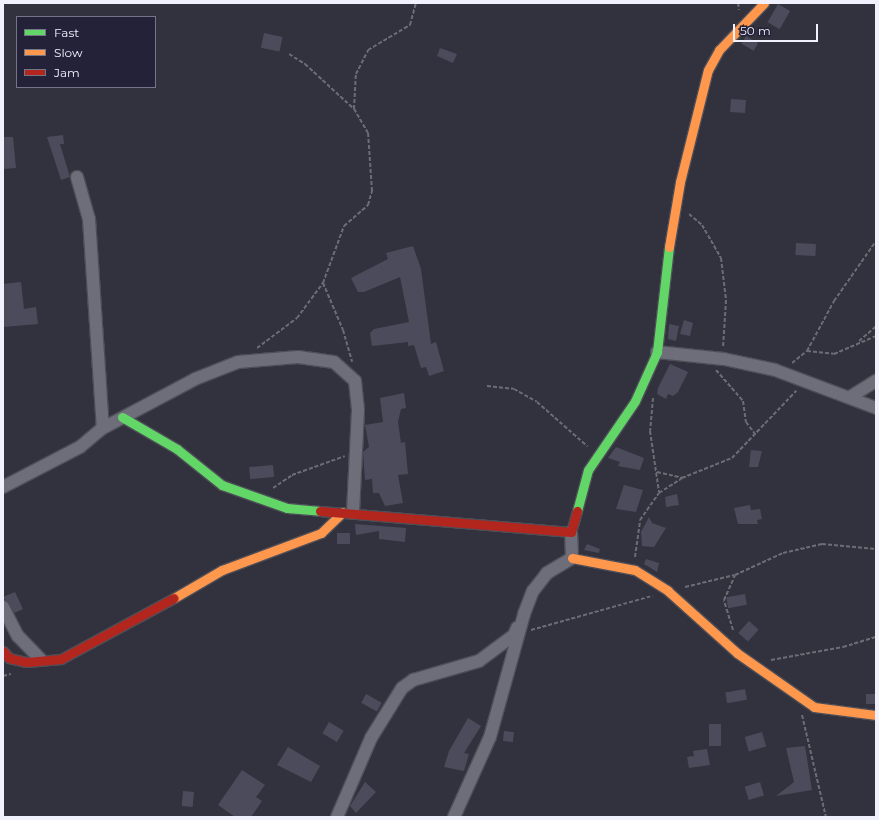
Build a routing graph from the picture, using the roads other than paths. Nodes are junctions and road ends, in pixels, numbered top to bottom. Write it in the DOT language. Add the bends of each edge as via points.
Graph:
graph roads {
  1 [pos="764,3"];
  2 [pos="77,177"];
  3 [pos="657,352"];
  4 [pos="876,381"];
  5 [pos="850,397"];
  6 [pos="876,408"];
  7 [pos="122,417"];
  8 [pos="103,428"];
  9 [pos="3,487"];
  10 [pos="348,512"];
  11 [pos="571,532"];
  12 [pos="572,558"];
  13 [pos="3,607"];
  14 [pos="524,614"];
  15 [pos="3,651"];
  16 [pos="41,660"];
  17 [pos="876,715"];
  18 [pos="337,817"];
  19 [pos="454,817"];
  1 -- 3 [label="street" via="719,50 708,70 686,151 660,302"];
  2 -- 8 [label="street" via="89,219"];
  3 -- 5 [label="street" via="724,359 780,372"];
  3 -- 11 [label="street" via="635,401 588,470"];
  4 -- 5 [label="street"];
  5 -- 6 [label="street"];
  7 -- 8 [label="street"];
  7 -- 10 [label="street" via="177,449 217,483 260,501 287,508"];
  7 -- 10 [label="street" via="195,379 238,362 298,357 334,362 355,381 356,453"];
  8 -- 9 [label="street" via="80,447"];
  10 -- 11 [label="street"];
  10 -- 16 [label="street" via="321,533 222,570 85,649 61,659"];
  11 -- 12 [label="street"];
  12 -- 14 [label="street" via="547,573 533,591"];
  12 -- 17 [label="street" via="635,570 668,591 737,653 814,707"];
  13 -- 16 [label="street" via="18,636"];
  14 -- 18 [label="street" via="514,635 479,661 413,680 402,688 371,738"];
  14 -- 19 [label="street" via="490,737"];
  15 -- 16 [label="street" via="9,658 26,662"];
}
